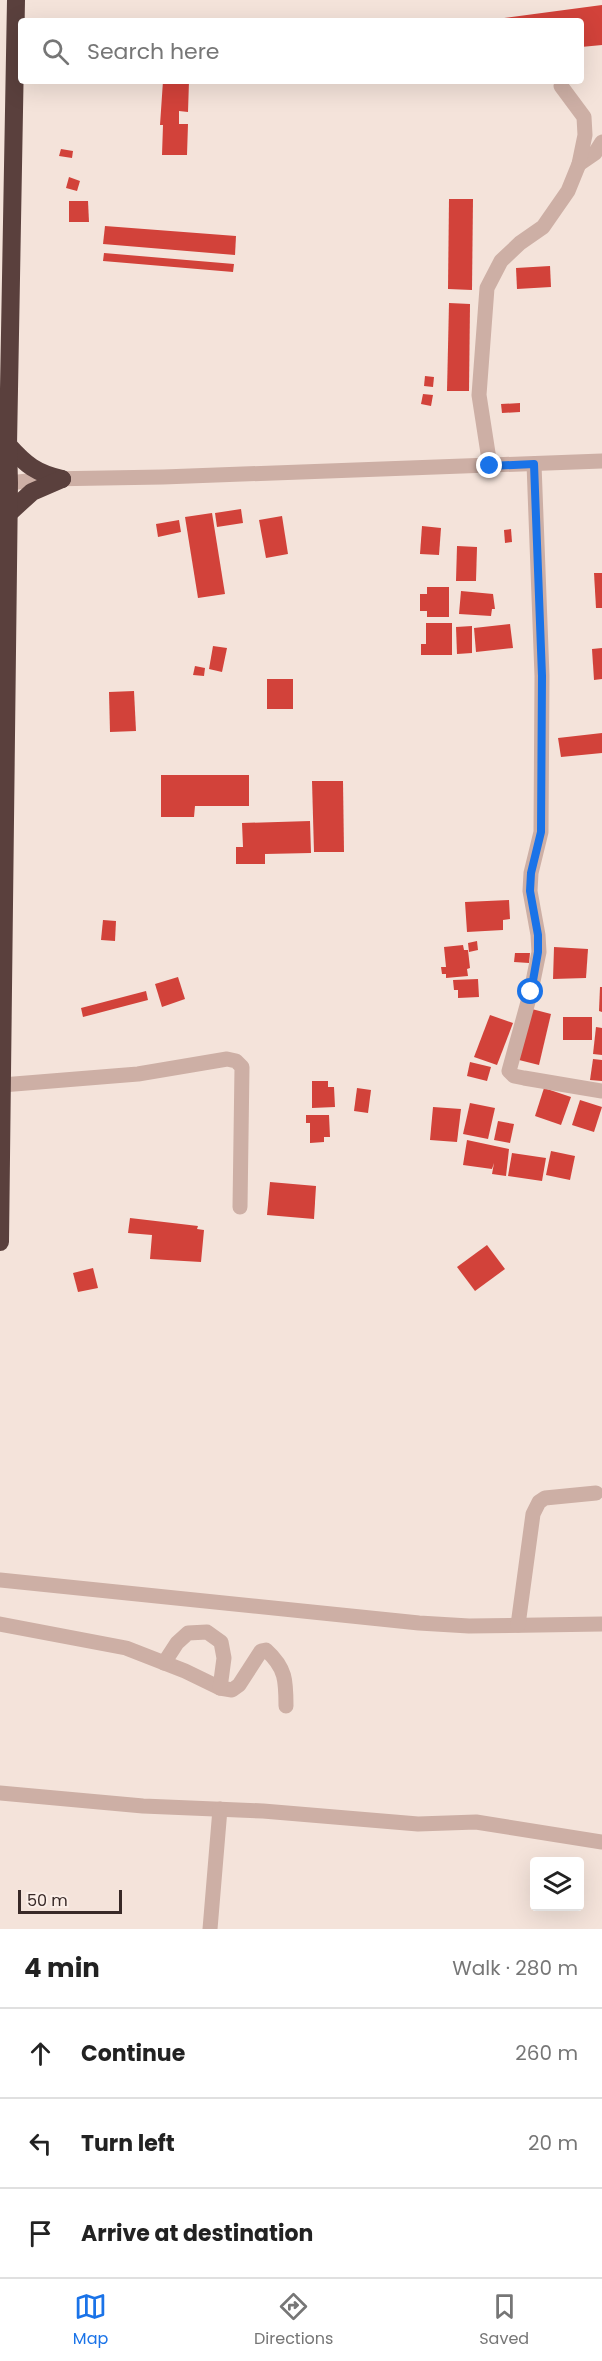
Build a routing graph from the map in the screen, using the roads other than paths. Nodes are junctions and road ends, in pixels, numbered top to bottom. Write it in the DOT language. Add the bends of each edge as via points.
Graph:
graph roads {
  1 [pos="16,0"];
  2 [pos="561,86"];
  3 [pos="602,142"];
  4 [pos="579,164"];
  5 [pos="8,445"];
  6 [pos="602,461"];
  7 [pos="534,464"];
  8 [pos="490,466"];
  9 [pos="62,479"];
  10 [pos="9,483"];
  11 [pos="9,513"];
  12 [pos="1,960"];
  13 [pos="2,1085"];
  14 [pos="602,1091"];
  15 [pos="1,1125"];
  16 [pos="240,1207"];
  17 [pos="0,1242"];
  18 [pos="596,1493"];
  19 [pos="0,1580"];
  20 [pos="0,1624"];
  21 [pos="602,1624"];
  22 [pos="518,1625"];
  23 [pos="164,1663"];
  24 [pos="220,1688"];
  25 [pos="286,1706"];
  26 [pos="0,1793"];
  27 [pos="220,1809"];
  28 [pos="602,1842"];
  29 [pos="210,1929"];
  1 -- 5 [label="highway"];
  2 -- 4 [label="street" via="584,117"];
  3 -- 4 [label="street" via="595,153"];
  4 -- 8 [label="street" via="568,191 543,227 501,261 487,288 479,395"];
  5 -- 9 [label="highway" via="34,470"];
  5 -- 10 [label="highway"];
  6 -- 7 [label="street"];
  7 -- 8 [label="street"];
  7 -- 14 [label="street" via="542,676 541,832 530,891 538,952 509,1071 514,1076"];
  8 -- 9 [label="street"];
  9 -- 10 [label="street"];
  9 -- 11 [label="highway" via="32,492"];
  10 -- 11 [label="highway"];
  11 -- 12 [label="highway"];
  12 -- 13 [label="highway"];
  13 -- 15 [label="highway"];
  13 -- 16 [label="street" via="236,1061 242,1067"];
  15 -- 17 [label="highway"];
  18 -- 22 [label="street" via="545,1498 539,1502 533,1514"];
  19 -- 22 [label="street" via="357,1618 469,1626"];
  20 -- 23 [label="street" via="126,1648"];
  21 -- 22 [label="street"];
  23 -- 24 [label="street"];
  23 -- 24 [label="street" via="188,1633 207,1632 221,1642 224,1658"];
  24 -- 25 [label="street" via="239,1686 261,1651 266,1650 286,1677"];
  26 -- 27 [label="street"];
  27 -- 28 [label="street" via="418,1824 476,1822"];
  27 -- 29 [label="street"];
}
